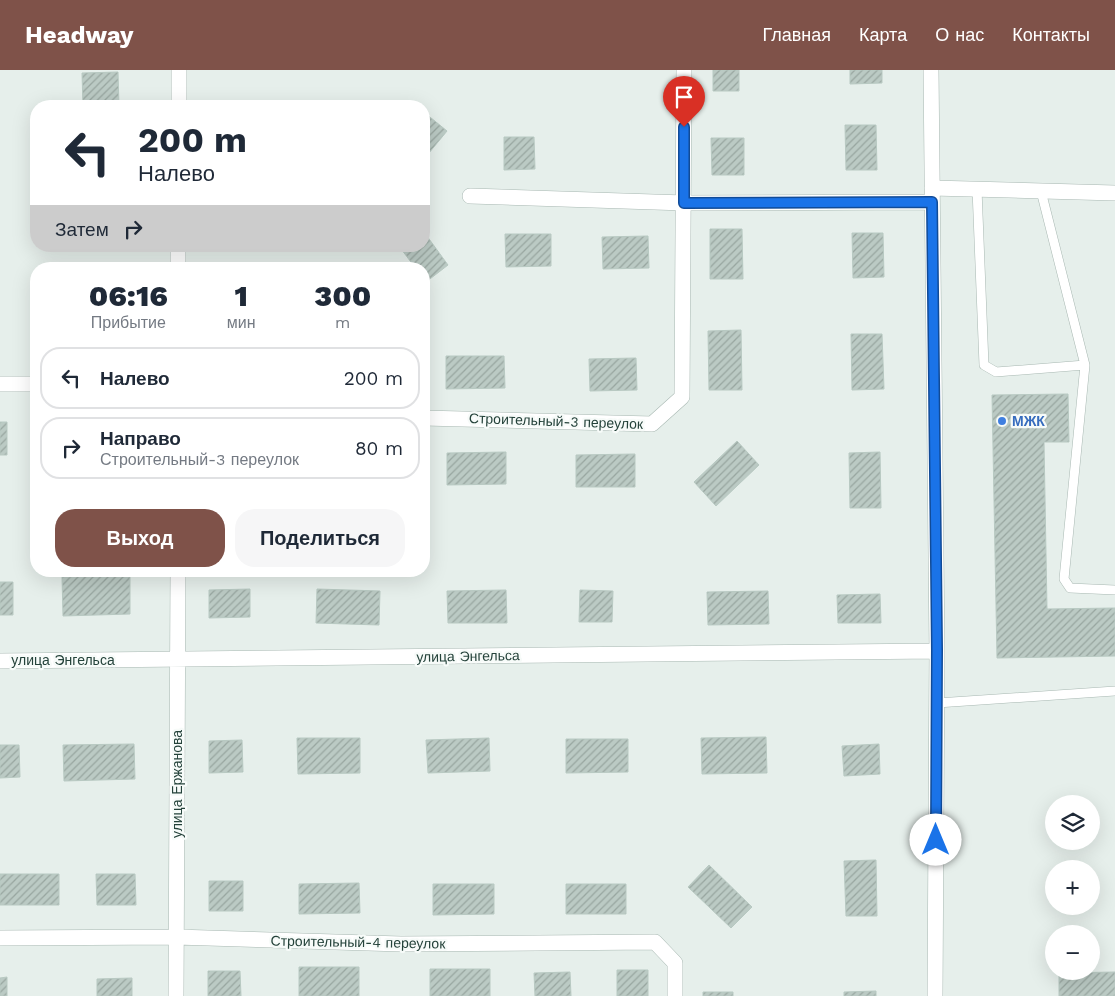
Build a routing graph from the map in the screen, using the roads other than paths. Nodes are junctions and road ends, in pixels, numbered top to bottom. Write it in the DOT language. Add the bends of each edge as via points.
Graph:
graph roads {
  1 [pos="179,70"];
  2 [pos="684,70"];
  3 [pos="931,70"];
  4 [pos="179,100"];
  5 [pos="977,189"];
  6 [pos="1041,191"];
  7 [pos="1115,193"];
  8 [pos="932,195"];
  9 [pos="470,196"];
  10 [pos="684,203"];
  11 [pos="1084,365"];
  12 [pos="0,384"];
  13 [pos="30,384"];
  14 [pos="430,418"];
  15 [pos="178,577"];
  16 [pos="1115,590"];
  17 [pos="937,650"];
  18 [pos="178,660"];
  19 [pos="0,661"];
  20 [pos="1115,691"];
  21 [pos="936,703"];
  22 [pos="176,937"];
  23 [pos="0,938"];
  24 [pos="176,996"];
  25 [pos="675,996"];
  26 [pos="935,996"];
  1 -- 4 [label="street"];
  2 -- 10 [label="street, Строительный-3 переулок"];
  3 -- 8 [label="street"];
  5 -- 6 [label="street"];
  5 -- 8 [label="street"];
  5 -- 11 [label="lane" via="984,365 996,372"];
  6 -- 7 [label="street"];
  6 -- 11 [label="lane"];
  8 -- 10 [label="street"];
  8 -- 17 [label="street"];
  9 -- 10 [label="street"];
  10 -- 14 [label="street, Строительный-3 переулок" via="682,397 652,424"];
  11 -- 16 [label="lane" via="1064,579 1070,588"];
  12 -- 13 [label="street"];
  15 -- 18 [label="street, улица Ержанова"];
  17 -- 18 [label="street, улица Энгельса"];
  17 -- 21 [label="street"];
  18 -- 19 [label="street, улица Энгельса"];
  18 -- 22 [label="street, улица Ержанова"];
  20 -- 21 [label="lane"];
  21 -- 26 [label="street"];
  22 -- 23 [label="street, Строительный-4 переулок"];
  22 -- 24 [label="street, улица Ержанова"];
  22 -- 25 [label="street, Строительный-4 переулок" via="402,944 655,942 675,963"];
}
